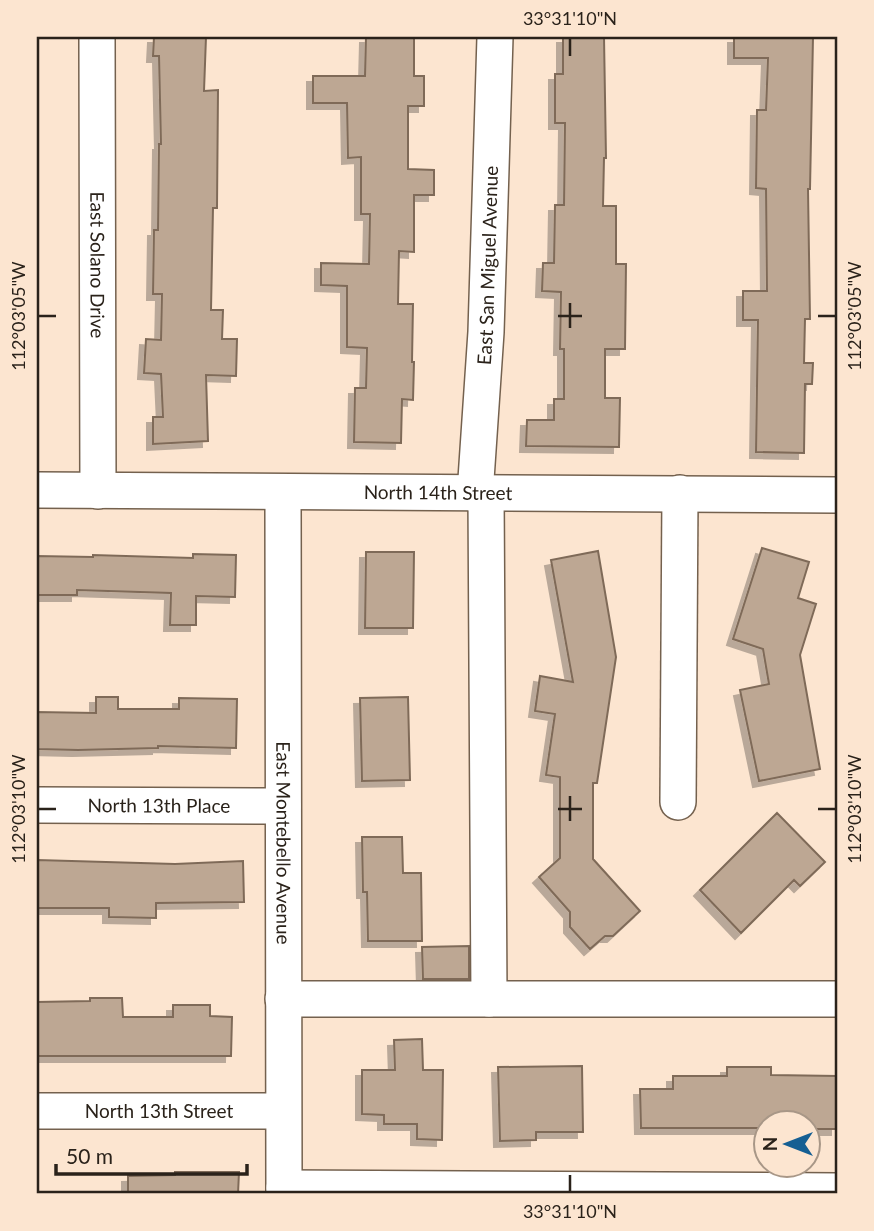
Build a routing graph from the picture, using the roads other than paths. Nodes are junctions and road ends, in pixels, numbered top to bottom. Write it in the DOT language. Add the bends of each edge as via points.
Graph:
graph roads {
  1 [pos="97,37"];
  2 [pos="495,37"];
  3 [pos="37,491"];
  4 [pos="98,491"];
  5 [pos="283,493"];
  6 [pos="680,493"];
  7 [pos="481,494"];
  8 [pos="837,495"];
  9 [pos="678,802"];
  10 [pos="37,805"];
  11 [pos="284,806"];
  12 [pos="283,999"];
  13 [pos="489,999"];
  14 [pos="837,999"];
  15 [pos="37,1111"];
  16 [pos="284,1111"];
  17 [pos="284,1191"];
  18 [pos="837,1191"];
  1 -- 4 [label="street, East Solano Drive"];
  2 -- 7 [label="street, East San Miguel Avenue"];
  3 -- 4 [label="street, North 14th Street"];
  4 -- 5 [label="street, North 14th Street"];
  5 -- 7 [label="street, North 14th Street"];
  5 -- 11 [label="street, East Montebello Avenue"];
  6 -- 7 [label="street, North 14th Street"];
  6 -- 8 [label="street, North 14th Street"];
  6 -- 9 [label="street"];
  7 -- 13 [label="street, East San Miguel Avenue"];
  10 -- 11 [label="street, North 13th Place"];
  11 -- 12 [label="street, East Montebello Avenue"];
  12 -- 13 [label="street"];
  12 -- 16 [label="street, East Montebello Avenue"];
  13 -- 14 [label="street"];
  15 -- 16 [label="street, North 13th Street"];
  16 -- 17 [label="street, East Montebello Avenue"];
  17 -- 18 [label="street"];
}
